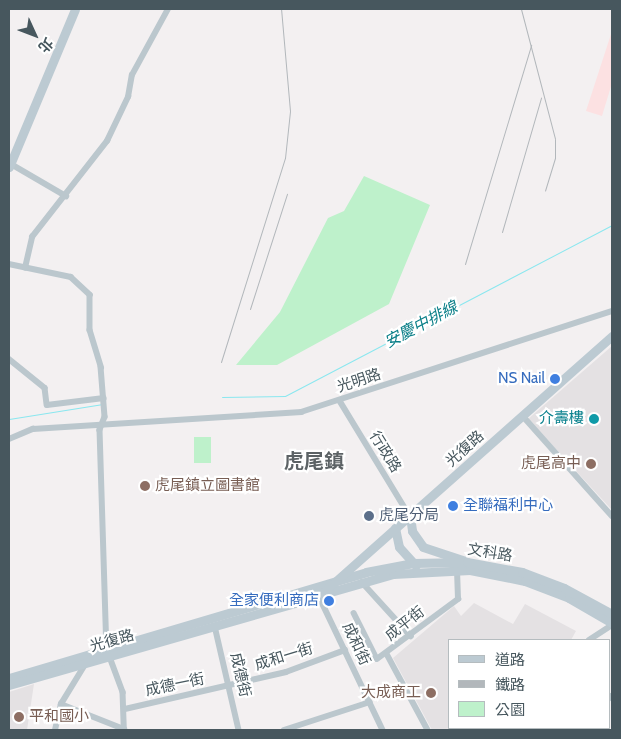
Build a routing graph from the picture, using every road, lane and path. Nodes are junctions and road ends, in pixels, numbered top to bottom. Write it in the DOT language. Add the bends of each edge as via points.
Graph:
graph roads {
  1 [pos="75,9"];
  2 [pos="168,9"];
  3 [pos="10,166"];
  4 [pos="66,196"];
  5 [pos="9,264"];
  6 [pos="25,268"];
  7 [pos="612,311"];
  8 [pos="612,336"];
  9 [pos="9,358"];
  10 [pos="104,398"];
  11 [pos="340,401"];
  12 [pos="523,416"];
  13 [pos="103,424"];
  14 [pos="9,439"];
  15 [pos="410,516"];
  16 [pos="612,516"];
  17 [pos="395,528"];
  18 [pos="467,562"];
  19 [pos="416,566"];
  20 [pos="457,569"];
  21 [pos="356,575"];
  22 [pos="335,583"];
  23 [pos="319,596"];
  24 [pos="354,613"];
  25 [pos="612,614"];
  26 [pos="612,624"];
  27 [pos="215,626"];
  28 [pos="411,636"];
  29 [pos="590,639"];
  30 [pos="345,650"];
  31 [pos="108,652"];
  32 [pos="387,654"];
  33 [pos="86,663"];
  34 [pos="9,678"];
  35 [pos="9,685"];
  36 [pos="230,686"];
  37 [pos="370,702"];
  38 [pos="61,704"];
  39 [pos="125,709"];
  40 [pos="297,729"];
  41 [pos="55,730"];
  42 [pos="124,730"];
  43 [pos="239,730"];
  44 [pos="284,730"];
  45 [pos="383,730"];
  46 [pos="428,730"];
  1 -- 3 [label="main road"];
  2 -- 4 [label="street" via="132,75 128,98 107,141"];
  3 -- 4 [label="street"];
  4 -- 6 [label="street" via="32,236"];
  5 -- 6 [label="street"];
  6 -- 10 [label="street" via="58,273 85,287"];
  7 -- 11 [label="street, 光明路"];
  8 -- 12 [label="main road, 光復路"];
  9 -- 10 [label="street" via="45,388 47,405"];
  10 -- 13 [label="street"];
  11 -- 13 [label="street, 光明路" via="301,412"];
  11 -- 15 [label="street, 行政路"];
  12 -- 15 [label="main road, 光復路"];
  12 -- 16 [label="street"];
  13 -- 14 [label="street, 光明路" via="33,430"];
  13 -- 31 [label="street"];
  15 -- 17 [label="main road, 光復路"];
  15 -- 18 [label="main road" via="412,531 423,548"];
  17 -- 19 [label="main road" via="399,548"];
  17 -- 21 [label="main road, 光復路"];
  18 -- 19 [label="main road, 文科路"];
  18 -- 25 [label="main road, 文科路" via="542,578"];
  19 -- 20 [label="main road, 文科路"];
  19 -- 21 [label="main road, 文科路"];
  20 -- 26 [label="main road, 文科路" via="525,581 569,598"];
  20 -- 28 [label="street, 成平街" via="458,599"];
  21 -- 22 [label="main road, 文科路"];
  21 -- 23 [label="main road, 文科路"];
  21 -- 28 [label="street"];
  22 -- 23 [label="main road, 光復路"];
  22 -- 31 [label="main road, 光復路"];
  23 -- 27 [label="main road, 光復路"];
  23 -- 30 [label="street, 成和街"];
  24 -- 32 [label="street" via="377,659"];
  26 -- 29 [label="street"];
  27 -- 31 [label="main road, 光復路"];
  27 -- 36 [label="street, 成德街"];
  28 -- 32 [label="street, 成平街"];
  30 -- 36 [label="street, 成和一街"];
  30 -- 37 [label="street, 成和街"];
  31 -- 33 [label="main road, 光復路"];
  31 -- 34 [label="main road, 光復路"];
  31 -- 39 [label="street"];
  32 -- 46 [label="street, 成平街"];
  33 -- 35 [label="main road, 光復路"];
  33 -- 38 [label="street"];
  36 -- 39 [label="street, 成德一街"];
  36 -- 43 [label="street, 成德街"];
  37 -- 40 [label="street"];
  37 -- 45 [label="street, 成和街"];
  38 -- 41 [label="street"];
  38 -- 42 [label="street"];
  39 -- 42 [label="street"];
  40 -- 44 [label="street"];
}
